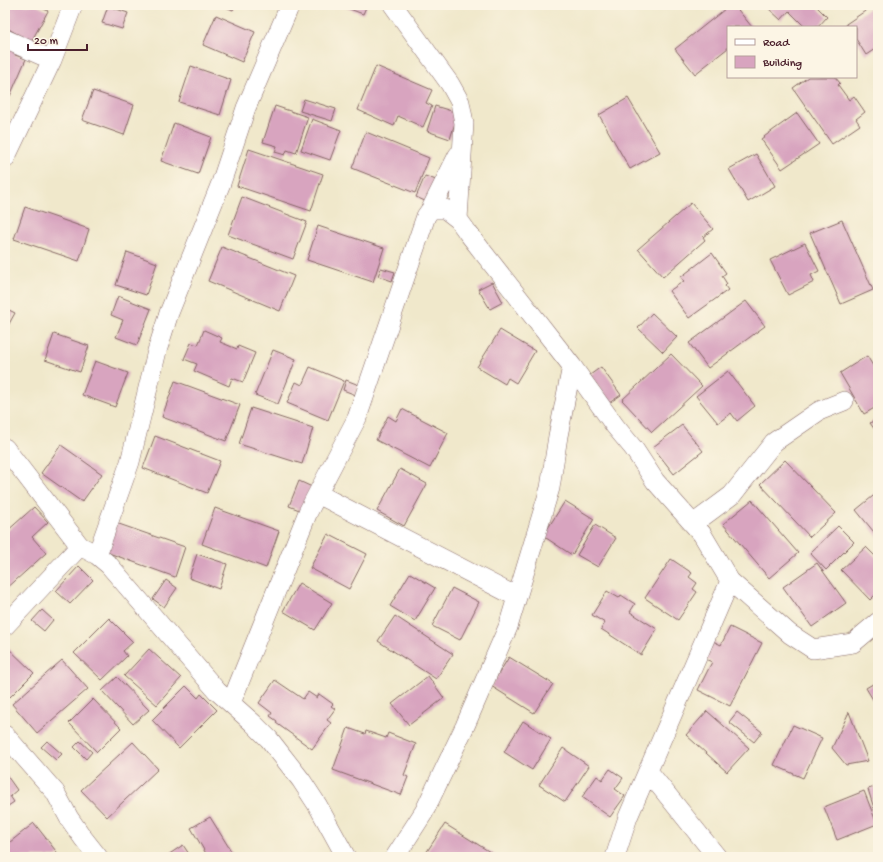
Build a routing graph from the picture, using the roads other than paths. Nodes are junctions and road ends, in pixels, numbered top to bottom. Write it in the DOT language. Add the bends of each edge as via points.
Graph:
graph roads {
  1 [pos="73,5"];
  2 [pos="290,5"];
  3 [pos="393,5"];
  4 [pos="5,39"];
  5 [pos="52,60"];
  6 [pos="462,147"];
  7 [pos="5,159"];
  8 [pos="431,209"];
  9 [pos="458,219"];
  10 [pos="572,366"];
  11 [pos="844,401"];
  12 [pos="5,448"];
  13 [pos="318,494"];
  14 [pos="693,524"];
  15 [pos="80,546"];
  16 [pos="97,555"];
  17 [pos="730,581"];
  18 [pos="517,597"];
  19 [pos="878,622"];
  20 [pos="5,626"];
  21 [pos="230,703"];
  22 [pos="5,735"];
  23 [pos="648,771"];
  24 [pos="98,857"];
  25 [pos="346,857"];
  26 [pos="395,857"];
  27 [pos="615,857"];
  28 [pos="717,857"];
  1 -- 5 [label="street"];
  2 -- 16 [label="street" via="246,108 221,182 169,312 130,462"];
  3 -- 6 [label="street" via="450,84 460,102 464,123"];
  4 -- 5 [label="street"];
  5 -- 7 [label="street"];
  6 -- 8 [label="street"];
  6 -- 9 [label="street"];
  8 -- 9 [label="street" via="445,209"];
  8 -- 13 [label="street" via="426,216 357,418"];
  9 -- 10 [label="street"];
  10 -- 14 [label="street" via="655,481"];
  10 -- 18 [label="street" via="550,488"];
  11 -- 14 [label="street" via="819,411 774,442 732,495"];
  12 -- 15 [label="street"];
  13 -- 18 [label="street"];
  13 -- 21 [label="street" via="308,512"];
  14 -- 17 [label="street" via="702,534"];
  15 -- 16 [label="street"];
  15 -- 20 [label="street"];
  16 -- 21 [label="street" via="109,565"];
  17 -- 19 [label="street" via="790,634 813,649 853,643"];
  17 -- 23 [label="street"];
  18 -- 26 [label="street" via="508,627 424,812"];
  21 -- 25 [label="street" via="269,739 301,780"];
  22 -- 24 [label="street" via="55,792 69,818"];
  23 -- 27 [label="street" via="628,817"];
  23 -- 28 [label="street"];
}
